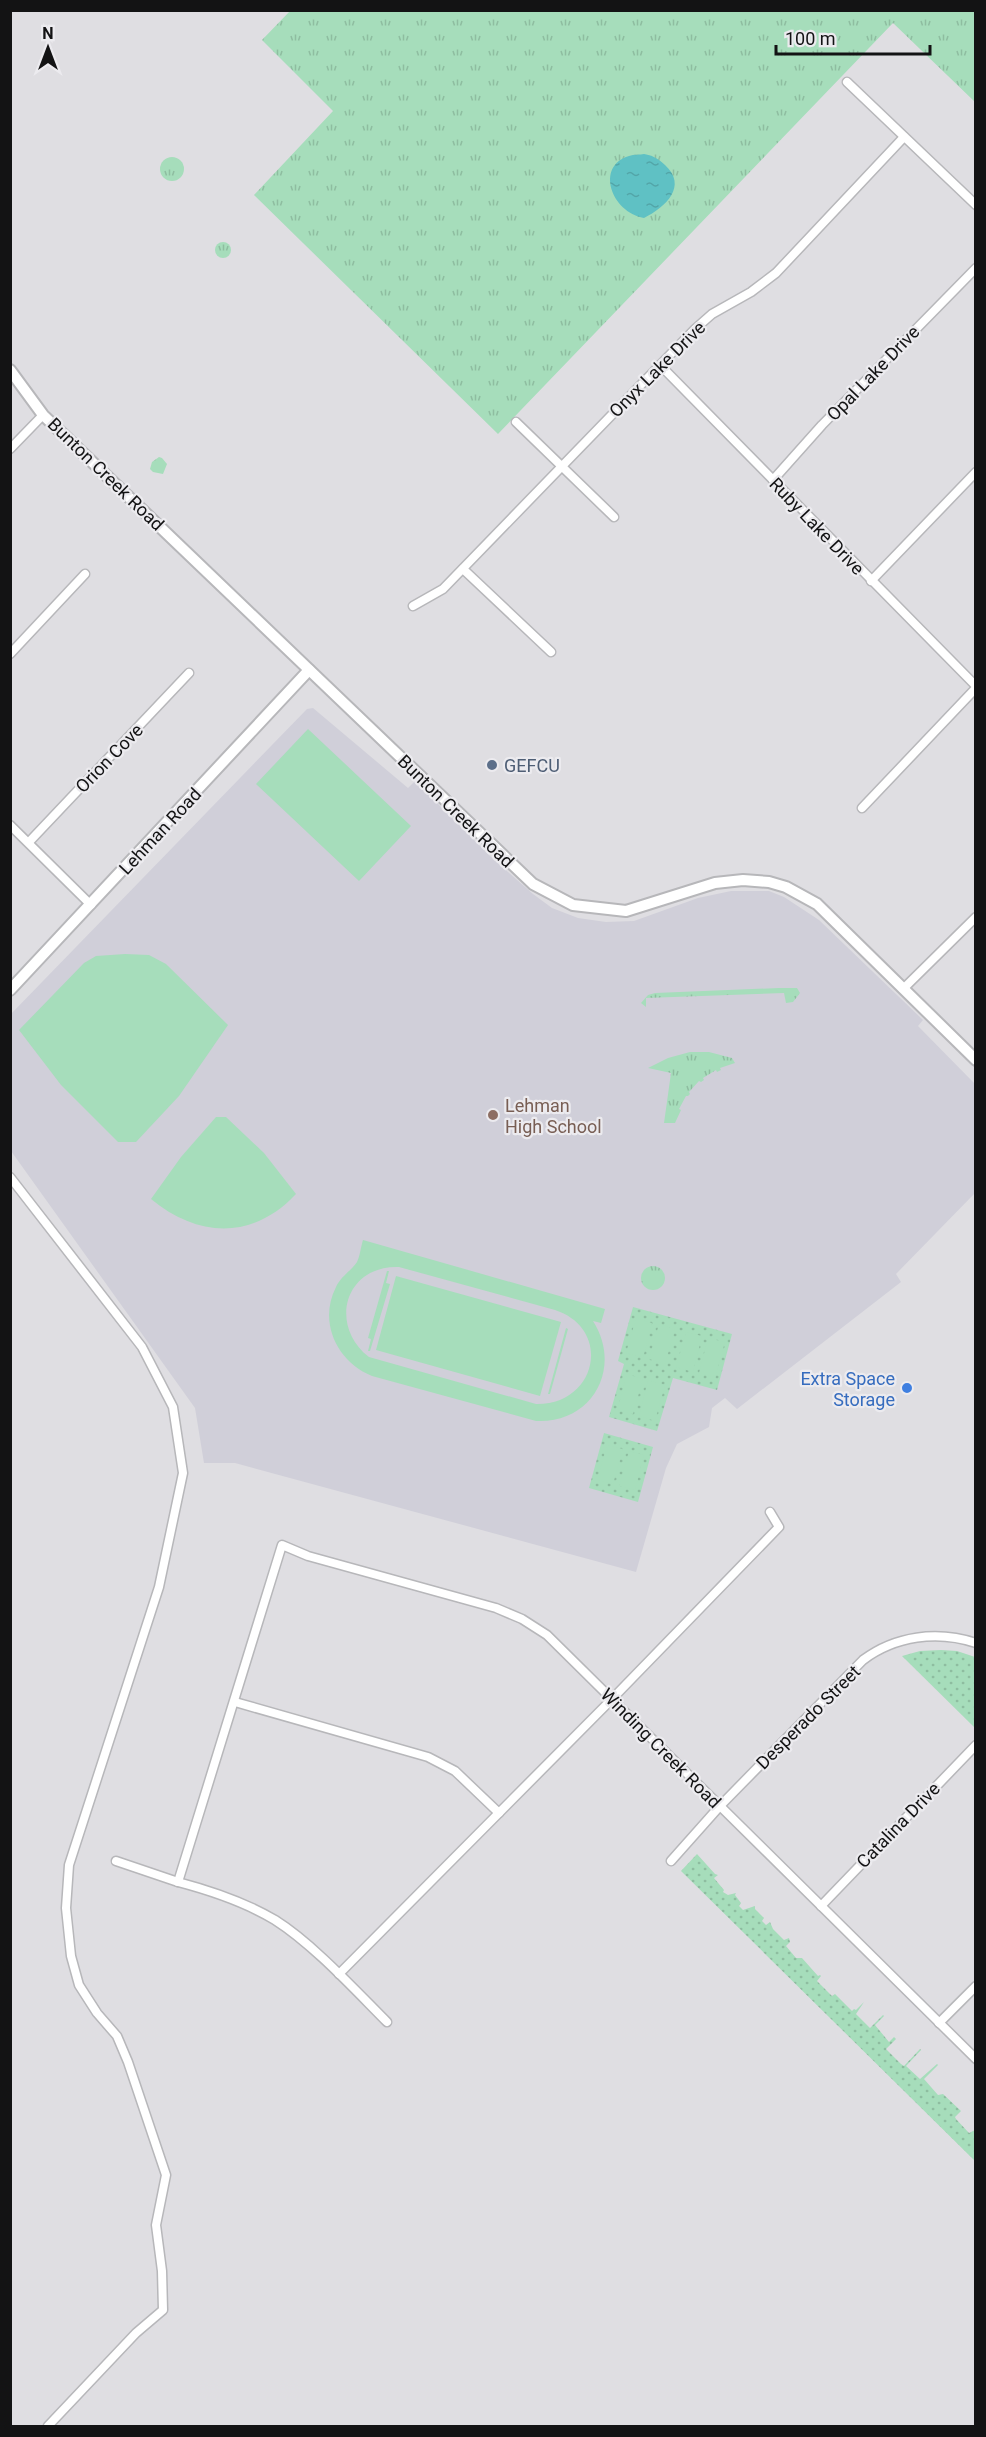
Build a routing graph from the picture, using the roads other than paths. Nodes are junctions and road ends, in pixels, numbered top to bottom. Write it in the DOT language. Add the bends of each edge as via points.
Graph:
graph roads {
  1 [pos="847,82"];
  2 [pos="904,137"];
  3 [pos="975,205"];
  4 [pos="975,268"];
  5 [pos="660,365"];
  6 [pos="10,370"];
  7 [pos="43,415"];
  8 [pos="516,422"];
  9 [pos="10,449"];
  10 [pos="562,467"];
  11 [pos="975,472"];
  12 [pos="773,480"];
  13 [pos="614,517"];
  14 [pos="463,569"];
  15 [pos="86,574"];
  16 [pos="871,581"];
  17 [pos="413,606"];
  18 [pos="551,652"];
  19 [pos="10,654"];
  20 [pos="309,670"];
  21 [pos="189,673"];
  22 [pos="975,687"];
  23 [pos="862,808"];
  24 [pos="10,825"];
  25 [pos="28,842"];
  26 [pos="92,905"];
  27 [pos="975,917"];
  28 [pos="903,989"];
  29 [pos="10,990"];
  30 [pos="975,1060"];
  31 [pos="10,1178"];
  32 [pos="770,1512"];
  33 [pos="975,1643"];
  34 [pos="612,1699"];
  35 [pos="235,1702"];
  36 [pos="975,1744"];
  37 [pos="719,1807"];
  38 [pos="499,1813"];
  39 [pos="116,1861"];
  40 [pos="671,1861"];
  41 [pos="178,1882"];
  42 [pos="821,1906"];
  43 [pos="339,1974"];
  44 [pos="975,1986"];
  45 [pos="387,2022"];
  46 [pos="939,2023"];
  47 [pos="975,2059"];
  48 [pos="48,2427"];
  1 -- 2 [label="street"];
  2 -- 3 [label="street"];
  2 -- 5 [label="street, Onyx Lake Drive" via="776,273 712,314"];
  4 -- 12 [label="street, Opal Lake Drive"];
  5 -- 10 [label="street, Onyx Lake Drive"];
  5 -- 12 [label="street, Ruby Lake Drive"];
  6 -- 7 [label="street, Bunton Creek Road"];
  7 -- 9 [label="street"];
  7 -- 20 [label="street, Bunton Creek Road"];
  8 -- 10 [label="street"];
  10 -- 13 [label="street"];
  10 -- 14 [label="street, Onyx Lake Drive"];
  11 -- 16 [label="street"];
  12 -- 16 [label="street, Ruby Lake Drive"];
  14 -- 17 [label="street, Onyx Lake Drive" via="443,590"];
  14 -- 18 [label="street"];
  15 -- 19 [label="street"];
  16 -- 22 [label="street, Ruby Lake Drive"];
  20 -- 26 [label="street, Lehman Road"];
  20 -- 28 [label="street, Bunton Creek Road" via="494,848 533,884 549,893 573,905 626,911 709,885 743,880 769,882 816,904"];
  21 -- 25 [label="street, Orion Cove"];
  22 -- 23 [label="street"];
  24 -- 25 [label="street"];
  25 -- 26 [label="street"];
  26 -- 29 [label="street, Lehman Road"];
  27 -- 28 [label="street"];
  28 -- 30 [label="street, Bunton Creek Road"];
  31 -- 48 [label="street" via="142,1347 172,1407 183,1473 159,1587 69,1865 66,1908 71,1956 79,1985 117,2036 166,2175 156,2225 163,2310 136,2333"];
  32 -- 34 [label="street" via="779,1527"];
  33 -- 37 [label="street, Desperado Street" via="944,1635 921,1636 878,1649"];
  34 -- 35 [label="street, Winding Creek Road" via="547,1635 522,1619 282,1545"];
  34 -- 37 [label="street, Winding Creek Road"];
  34 -- 38 [label="street"];
  35 -- 38 [label="street" via="428,1757 455,1771"];
  35 -- 41 [label="street"];
  36 -- 42 [label="street, Catalina Drive"];
  37 -- 40 [label="street, Desperado Street"];
  37 -- 42 [label="street, Winding Creek Road"];
  38 -- 43 [label="street"];
  39 -- 41 [label="street"];
  41 -- 43 [label="street" via="247,1905 277,1921"];
  42 -- 46 [label="street, Winding Creek Road"];
  43 -- 45 [label="street"];
  44 -- 46 [label="street"];
  46 -- 47 [label="street, Winding Creek Road"];
}
